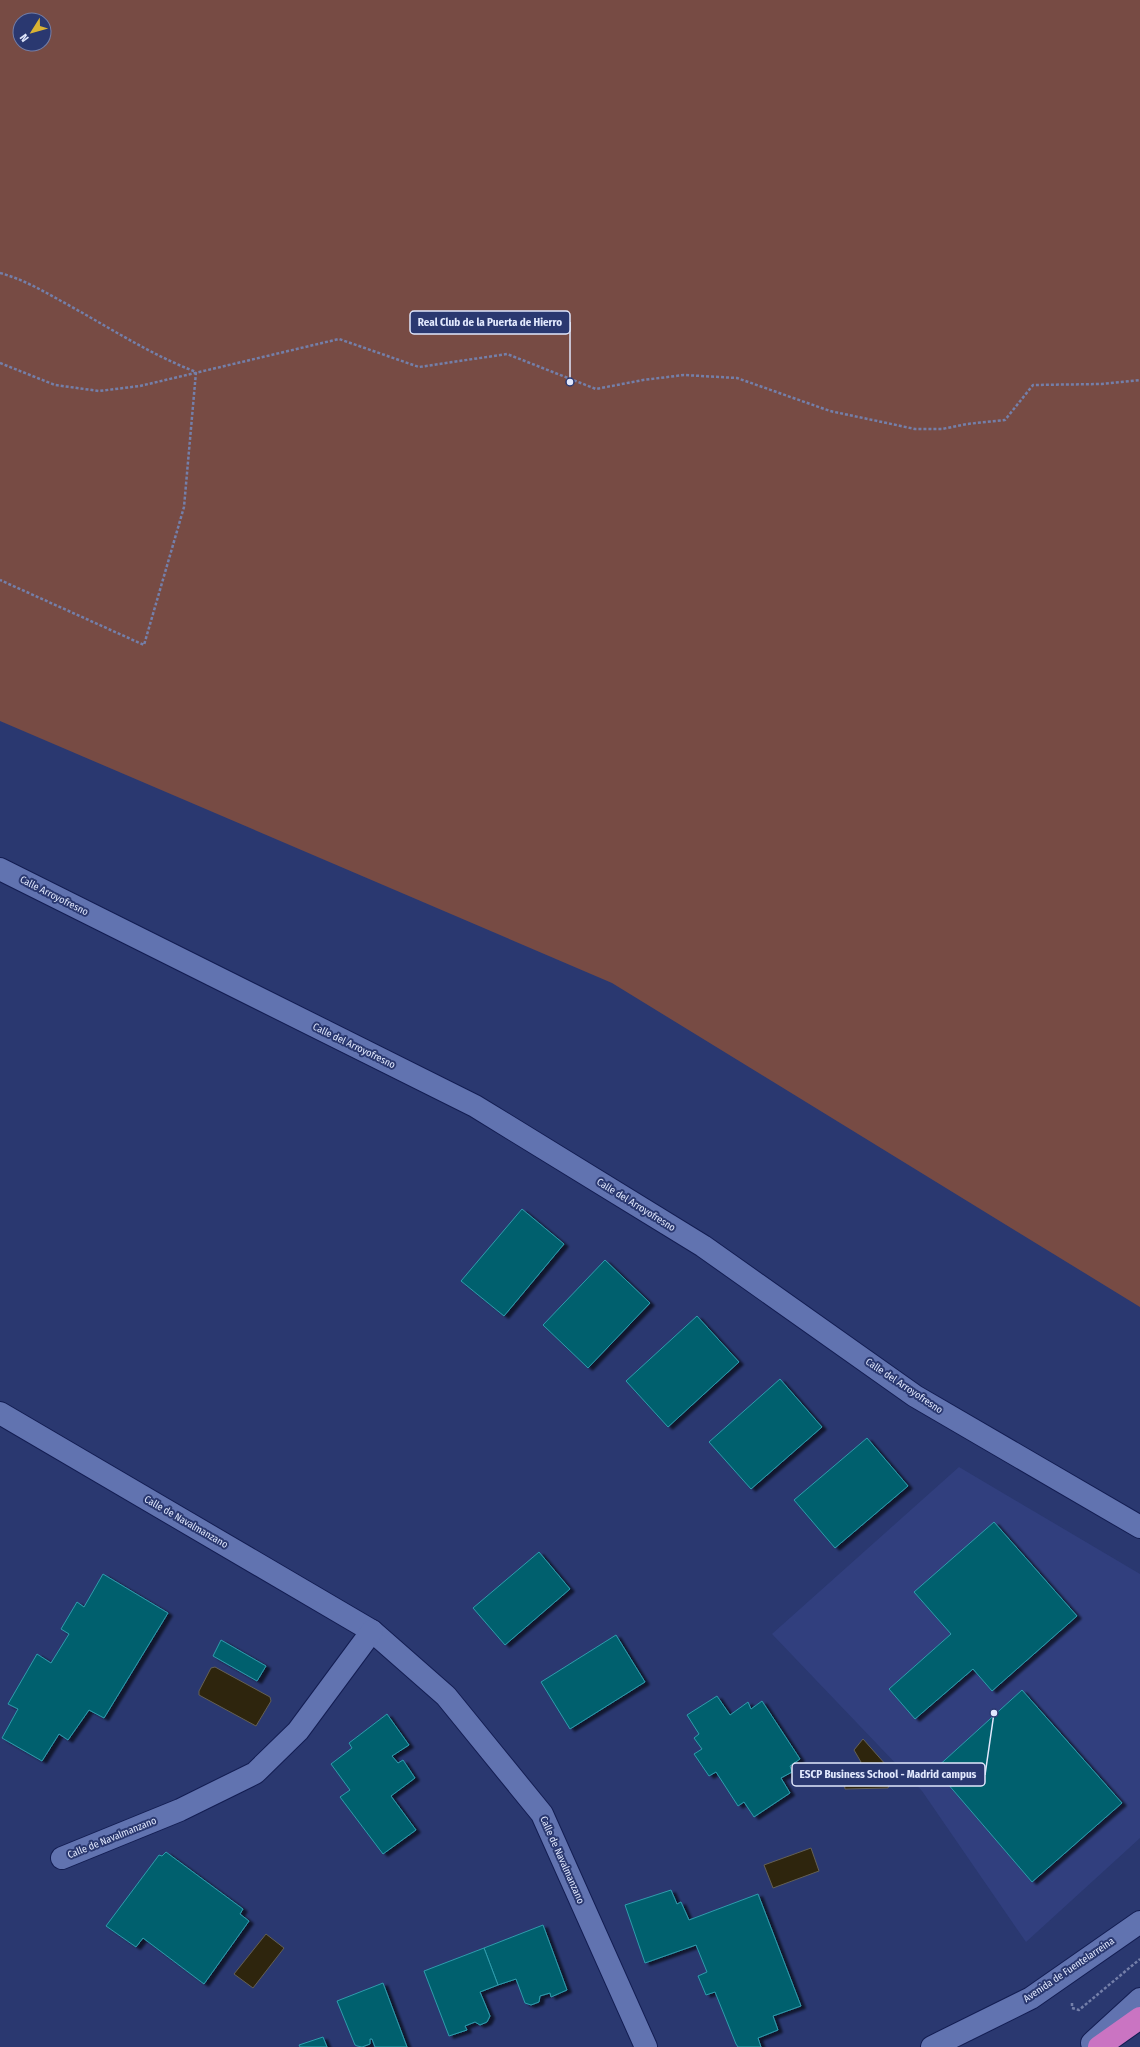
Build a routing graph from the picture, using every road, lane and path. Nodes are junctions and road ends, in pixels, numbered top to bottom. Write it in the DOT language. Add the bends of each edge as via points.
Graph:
graph roads {
  1 [pos="0,273"];
  2 [pos="0,363"];
  3 [pos="196,372"];
  4 [pos="1140,380"];
  5 [pos="0,580"];
  6 [pos="0,869"];
  7 [pos="108,923"];
  8 [pos="0,1413"];
  9 [pos="1140,1527"];
  10 [pos="372,1631"];
  11 [pos="62,1858"];
  12 [pos="1140,1922"];
  13 [pos="1140,1999"];
  14 [pos="1140,2018"];
  15 [pos="646,2047"];
  16 [pos="932,2047"];
  17 [pos="1088,2047"];
  18 [pos="1099,2047"];
  1 -- 3 [label="path" via="16,277 38,288 166,361"];
  2 -- 3 [label="path" via="55,385 99,391 140,386"];
  3 -- 4 [label="path" via="339,339 419,368 507,354 596,389 684,375 737,378 830,411 908,428 942,430 967,424 1005,420 1033,385 1102,384"];
  3 -- 5 [label="path" via="184,507 144,645"];
  6 -- 7 [label="street, Calle Arroyofresno"];
  7 -- 9 [label="street, Calle del Arroyofresno" via="475,1106 703,1246 914,1396"];
  8 -- 10 [label="street, Calle de Navalmanzano"];
  10 -- 11 [label="street, Calle de Navalmanzano" via="298,1731 254,1773 180,1810"];
  10 -- 15 [label="street, Calle de Navalmanzano" via="446,1696 542,1814"];
  12 -- 16 [label="street, Avenida de Fuentelarreina" via="1031,1998"];
  13 -- 17 [label="street"];
  14 -- 18 [label="highway"];
}
